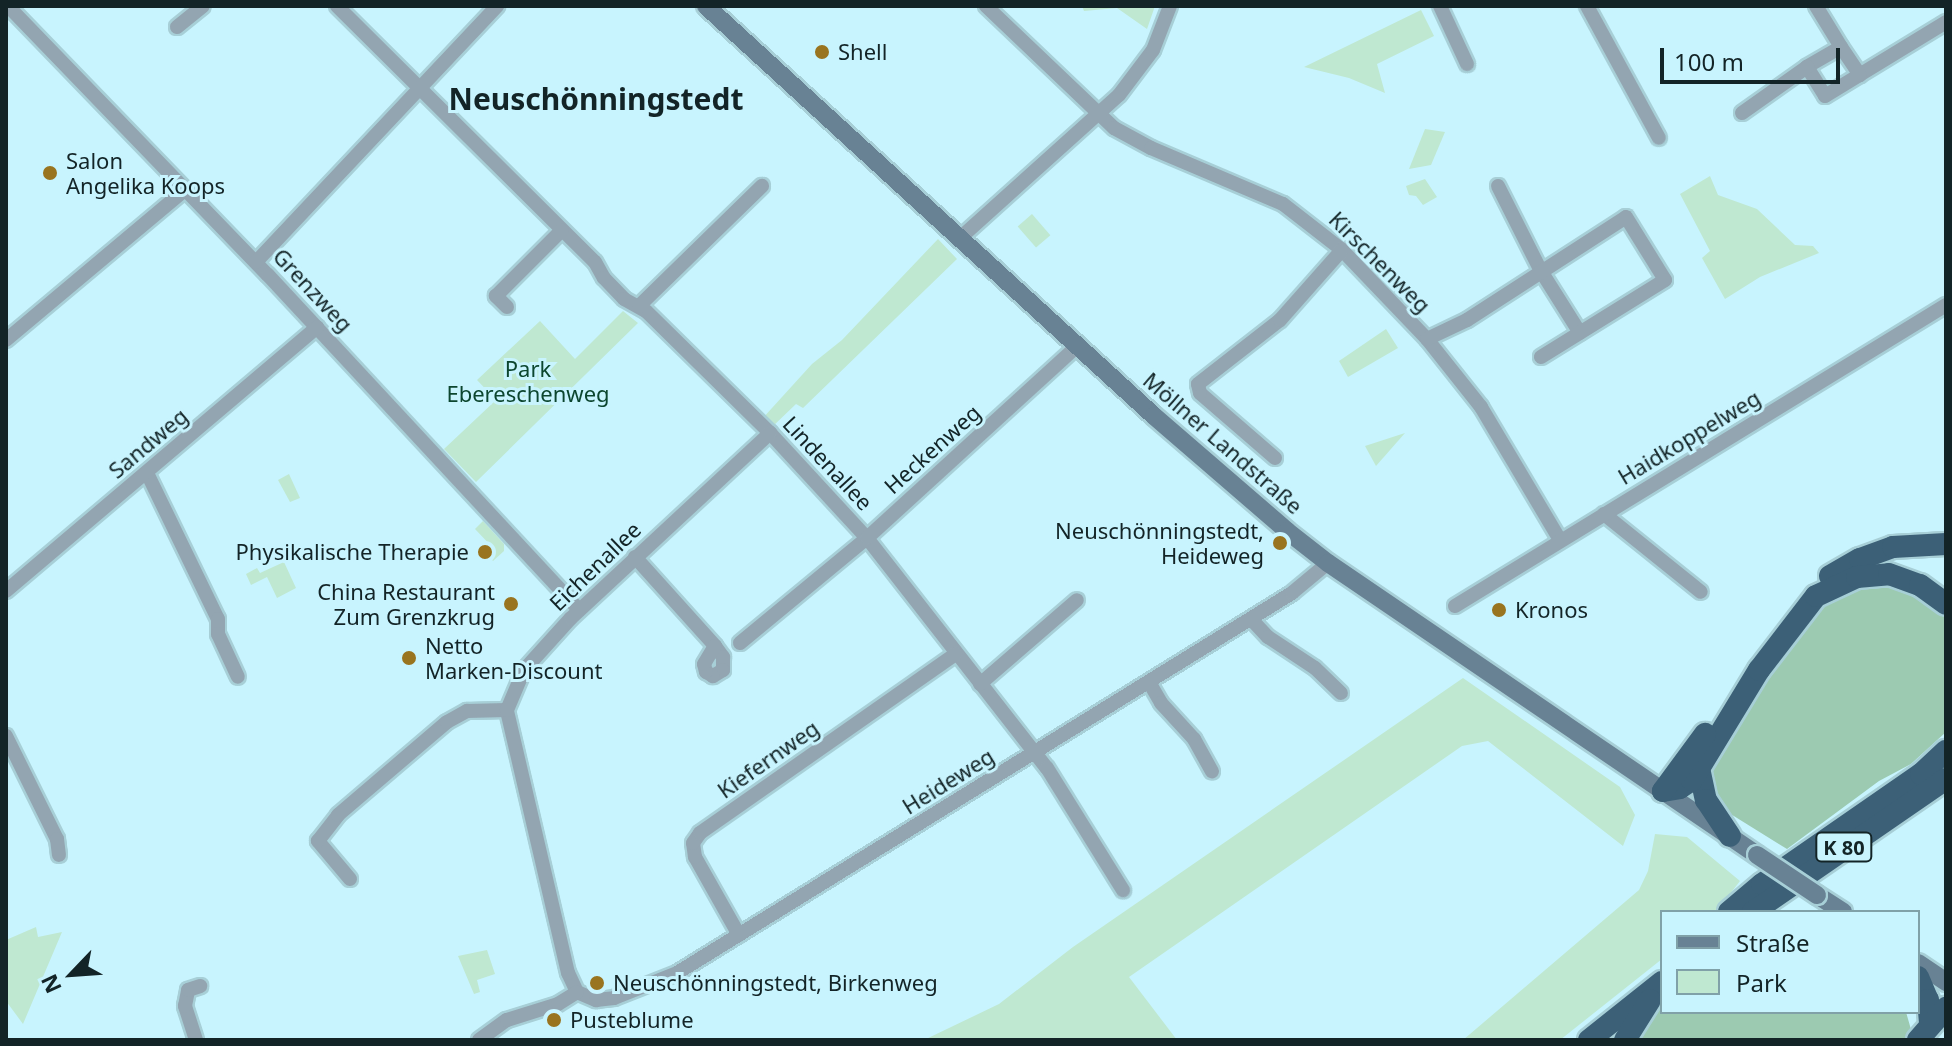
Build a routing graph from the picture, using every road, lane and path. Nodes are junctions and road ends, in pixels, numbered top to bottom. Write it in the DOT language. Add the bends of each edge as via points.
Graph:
graph roads {
  1 [pos="8,6"];
  2 [pos="203,6"];
  3 [pos="337,6"];
  4 [pos="497,6"];
  5 [pos="706,6"];
  6 [pos="986,6"];
  7 [pos="1170,6"];
  8 [pos="1440,6"];
  9 [pos="1587,6"];
  10 [pos="1816,6"];
  11 [pos="1946,22"];
  12 [pos="177,27"];
  13 [pos="1841,47"];
  14 [pos="1467,64"];
  15 [pos="1807,67"];
  16 [pos="1860,75"];
  17 [pos="419,89"];
  18 [pos="1742,113"];
  19 [pos="1098,115"];
  20 [pos="1659,138"];
  21 [pos="762,186"];
  22 [pos="1498,186"];
  23 [pos="186,189"];
  24 [pos="562,230"];
  25 [pos="959,239"];
  26 [pos="1342,250"];
  27 [pos="256,262"];
  28 [pos="1541,271"];
  29 [pos="1946,305"];
  30 [pos="639,306"];
  31 [pos="507,307"];
  32 [pos="317,327"];
  33 [pos="1580,333"];
  34 [pos="1427,339"];
  35 [pos="6,340"];
  36 [pos="1077,346"];
  37 [pos="1541,357"];
  38 [pos="770,433"];
  39 [pos="1275,458"];
  40 [pos="147,473"];
  41 [pos="1604,514"];
  42 [pos="867,538"];
  43 [pos="1560,540"];
  44 [pos="1946,544"];
  45 [pos="635,557"];
  46 [pos="1328,563"];
  47 [pos="6,591"];
  48 [pos="1701,592"];
  49 [pos="1077,600"];
  50 [pos="1946,604"];
  51 [pos="1455,606"];
  52 [pos="579,610"];
  53 [pos="1251,619"];
  54 [pos="740,643"];
  55 [pos="715,646"];
  56 [pos="956,654"];
  57 [pos="238,677"];
  58 [pos="1149,682"];
  59 [pos="980,684"];
  60 [pos="1341,693"];
  61 [pos="507,710"];
  62 [pos="6,736"];
  63 [pos="1946,751"];
  64 [pos="1035,753"];
  65 [pos="1699,768"];
  66 [pos="1212,771"];
  67 [pos="1946,779"];
  68 [pos="1663,791"];
  69 [pos="1730,836"];
  70 [pos="59,855"];
  71 [pos="350,879"];
  72 [pos="1123,890"];
  73 [pos="1731,910"];
  74 [pos="1756,910"];
  75 [pos="1840,910"];
  76 [pos="739,935"];
  77 [pos="1920,964"];
  78 [pos="1920,982"];
  79 [pos="1946,982"];
  80 [pos="1660,984"];
  81 [pos="1660,985"];
  82 [pos="200,986"];
  83 [pos="577,992"];
  84 [pos="1935,1029"];
  85 [pos="196,1040"];
  86 [pos="479,1040"];
  87 [pos="1589,1040"];
  88 [pos="1625,1040"];
  1 -- 23 [label="street, Grenzweg"];
  2 -- 12 [label="street"];
  3 -- 17 [label="street, Lindenallee"];
  4 -- 17 [label="street"];
  5 -- 25 [label="main road, Möllner Landstraße"];
  6 -- 19 [label="street, Kirschenweg"];
  7 -- 19 [label="street" via="1153,50"];
  8 -- 14 [label="street"];
  9 -- 20 [label="street"];
  10 -- 13 [label="street"];
  11 -- 16 [label="street"];
  13 -- 15 [label="street"];
  13 -- 16 [label="street"];
  15 -- 16 [label="street" via="1825,96"];
  15 -- 18 [label="street"];
  17 -- 24 [label="street, Lindenallee"];
  17 -- 27 [label="street"];
  19 -- 25 [label="street"];
  19 -- 26 [label="street, Kirschenweg" via="1151,148 1283,204"];
  21 -- 30 [label="street"];
  22 -- 28 [label="street"];
  23 -- 27 [label="street, Grenzweg"];
  23 -- 35 [label="street"];
  24 -- 30 [label="street, Lindenallee" via="624,299"];
  24 -- 31 [label="street" via="496,296"];
  25 -- 36 [label="main road, Möllner Landstraße"];
  26 -- 34 [label="street, Kirschenweg"];
  26 -- 39 [label="street" via="1280,320 1198,384 1200,393"];
  27 -- 32 [label="street, Grenzweg"];
  28 -- 33 [label="street"];
  28 -- 33 [label="street" via="1626,217 1665,280"];
  28 -- 34 [label="street" via="1467,320"];
  29 -- 41 [label="street, Haidkoppelweg"];
  30 -- 38 [label="street, Lindenallee"];
  32 -- 40 [label="street, Sandweg"];
  32 -- 52 [label="street, Grenzweg"];
  33 -- 37 [label="street"];
  34 -- 43 [label="street, Kirschenweg" via="1481,407"];
  36 -- 42 [label="street, Heckenweg"];
  36 -- 46 [label="main road, Möllner Landstraße" via="1227,482"];
  38 -- 42 [label="street, Lindenallee"];
  38 -- 45 [label="street, Eichenallee"];
  40 -- 47 [label="street, Sandweg"];
  40 -- 57 [label="street" via="213,609"];
  41 -- 43 [label="street, Haidkoppelweg"];
  41 -- 48 [label="street"];
  42 -- 54 [label="street, Heckenweg"];
  42 -- 56 [label="street, Lindenallee"];
  43 -- 51 [label="street, Haidkoppelweg"];
  44 -- 68 [label="highway" via="1877,552 1814,588 1790,613"];
  45 -- 52 [label="street, Eichenallee"];
  45 -- 55 [label="street"];
  46 -- 53 [label="street, Heideweg"];
  46 -- 68 [label="main road, Möllner Landstraße"];
  49 -- 59 [label="street"];
  50 -- 65 [label="highway" via="1920,585 1889,574 1857,577 1816,596 1759,670"];
  52 -- 61 [label="street, Eichenallee" via="524,670"];
  53 -- 58 [label="street, Heideweg"];
  53 -- 60 [label="street"];
  56 -- 59 [label="street, Lindenallee"];
  56 -- 76 [label="street, Kiefernweg" via="700,833 693,843 695,857"];
  58 -- 64 [label="street, Heideweg"];
  58 -- 66 [label="street"];
  59 -- 64 [label="street, Lindenallee"];
  61 -- 71 [label="street" via="467,711 447,722 338,815 318,841"];
  61 -- 83 [label="street" via="568,973"];
  62 -- 70 [label="street" via="57,839"];
  63 -- 73 [label="highway"];
  64 -- 72 [label="street, Lindenallee"];
  64 -- 76 [label="street, Heideweg"];
  65 -- 68 [label="highway" via="1685,786"];
  65 -- 69 [label="highway" via="1706,800"];
  67 -- 74 [label="highway, K 80"];
  68 -- 69 [label="main road, Möllner Landstraße"];
  69 -- 75 [label="main road, Möllner Landstraße, bridge"];
  76 -- 83 [label="street, Heideweg" via="677,973 614,998 596,1000"];
  77 -- 79 [label="main road"];
  78 -- 84 [label="highway"];
  80 -- 87 [label="highway"];
  81 -- 88 [label="highway"];
  82 -- 85 [label="street" via="188,990 185,1006"];
  83 -- 86 [label="street" via="558,1004 507,1020"];
}
